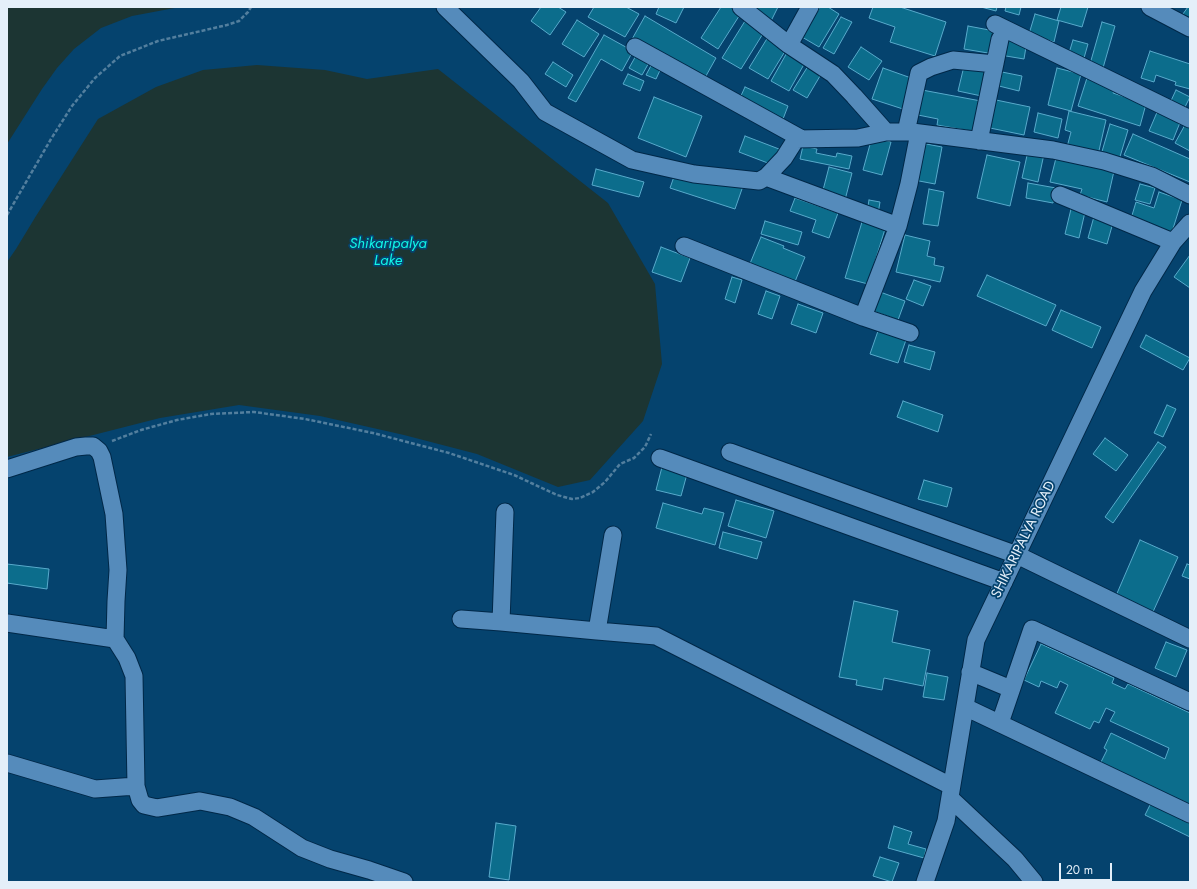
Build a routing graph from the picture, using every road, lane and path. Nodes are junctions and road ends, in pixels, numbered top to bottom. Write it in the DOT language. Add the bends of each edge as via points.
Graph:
graph roads {
  1 [pos="251,7"];
  2 [pos="445,7"];
  3 [pos="741,7"];
  4 [pos="810,7"];
  5 [pos="1150,7"];
  6 [pos="1190,28"];
  7 [pos="789,45"];
  8 [pos="635,48"];
  9 [pos="995,64"];
  10 [pos="1190,119"];
  11 [pos="886,132"];
  12 [pos="912,133"];
  13 [pos="802,139"];
  14 [pos="979,140"];
  15 [pos="766,177"];
  16 [pos="1060,195"];
  17 [pos="1190,195"];
  18 [pos="7,215"];
  19 [pos="1190,223"];
  20 [pos="898,226"];
  21 [pos="1173,242"];
  22 [pos="684,246"];
  23 [pos="863,317"];
  24 [pos="910,334"];
  25 [pos="651,434"];
  26 [pos="99,451"];
  27 [pos="730,452"];
  28 [pos="660,458"];
  29 [pos="7,469"];
  30 [pos="505,512"];
  31 [pos="613,535"];
  32 [pos="1017,555"];
  33 [pos="1004,582"];
  34 [pos="460,619"];
  35 [pos="501,622"];
  36 [pos="7,623"];
  37 [pos="597,631"];
  38 [pos="1190,639"];
  39 [pos="116,640"];
  40 [pos="970,672"];
  41 [pos="1012,689"];
  42 [pos="1190,702"];
  43 [pos="965,707"];
  44 [pos="1000,723"];
  45 [pos="7,763"];
  46 [pos="136,786"];
  47 [pos="951,792"];
  48 [pos="1190,814"];
  49 [pos="404,882"];
  50 [pos="925,882"];
  51 [pos="1034,882"];
  1 -- 18 [label="path" via="239,21 158,41 120,56 95,78 72,106"];
  2 -- 15 [label="street" via="521,81 545,112 632,160 694,174 759,181"];
  3 -- 7 [label="street"];
  4 -- 7 [label="street"];
  5 -- 6 [label="street"];
  7 -- 11 [label="street" via="833,74"];
  8 -- 13 [label="street"];
  9 -- 10 [label="street" via="998,32"];
  9 -- 12 [label="street" via="953,60 919,73"];
  9 -- 14 [label="street"];
  11 -- 12 [label="street"];
  11 -- 13 [label="street" via="858,138"];
  12 -- 14 [label="street"];
  12 -- 20 [label="street" via="909,184"];
  13 -- 15 [label="street" via="796,140 784,158"];
  14 -- 17 [label="street" via="1104,160 1152,176"];
  15 -- 20 [label="street"];
  16 -- 21 [label="street"];
  19 -- 21 [label="street, SHIKARIPALYA ROAD"];
  20 -- 23 [label="street"];
  21 -- 32 [label="street, SHIKARIPALYA ROAD" via="1143,291"];
  22 -- 23 [label="street"];
  23 -- 24 [label="street"];
  25 -- 26 [label="path" via="646,447 634,458 620,464 593,492 572,499 556,495 514,475 373,433 254,412 211,414 178,420 141,430 113,441"];
  26 -- 29 [label="street" via="93,446 76,447"];
  26 -- 39 [label="street" via="114,514 118,570"];
  27 -- 32 [label="street"];
  28 -- 33 [label="street"];
  30 -- 35 [label="street"];
  31 -- 37 [label="street"];
  32 -- 33 [label="street, SHIKARIPALYA ROAD"];
  32 -- 38 [label="street"];
  33 -- 40 [label="street, SHIKARIPALYA ROAD" via="976,640"];
  34 -- 35 [label="street"];
  35 -- 37 [label="street"];
  36 -- 39 [label="street"];
  37 -- 47 [label="street" via="656,636"];
  39 -- 46 [label="street" via="134,676"];
  40 -- 41 [label="street"];
  40 -- 43 [label="street, SHIKARIPALYA ROAD"];
  41 -- 42 [label="street" via="1032,629"];
  41 -- 44 [label="street"];
  43 -- 44 [label="street"];
  43 -- 47 [label="street, SHIKARIPALYA ROAD"];
  44 -- 48 [label="street"];
  45 -- 46 [label="street" via="96,789"];
  46 -- 49 [label="street" via="144,805 157,808 200,801 230,807 254,817 302,848"];
  47 -- 50 [label="street, SHIKARIPALYA ROAD" via="946,821"];
  47 -- 51 [label="street" via="1016,859"];
}
